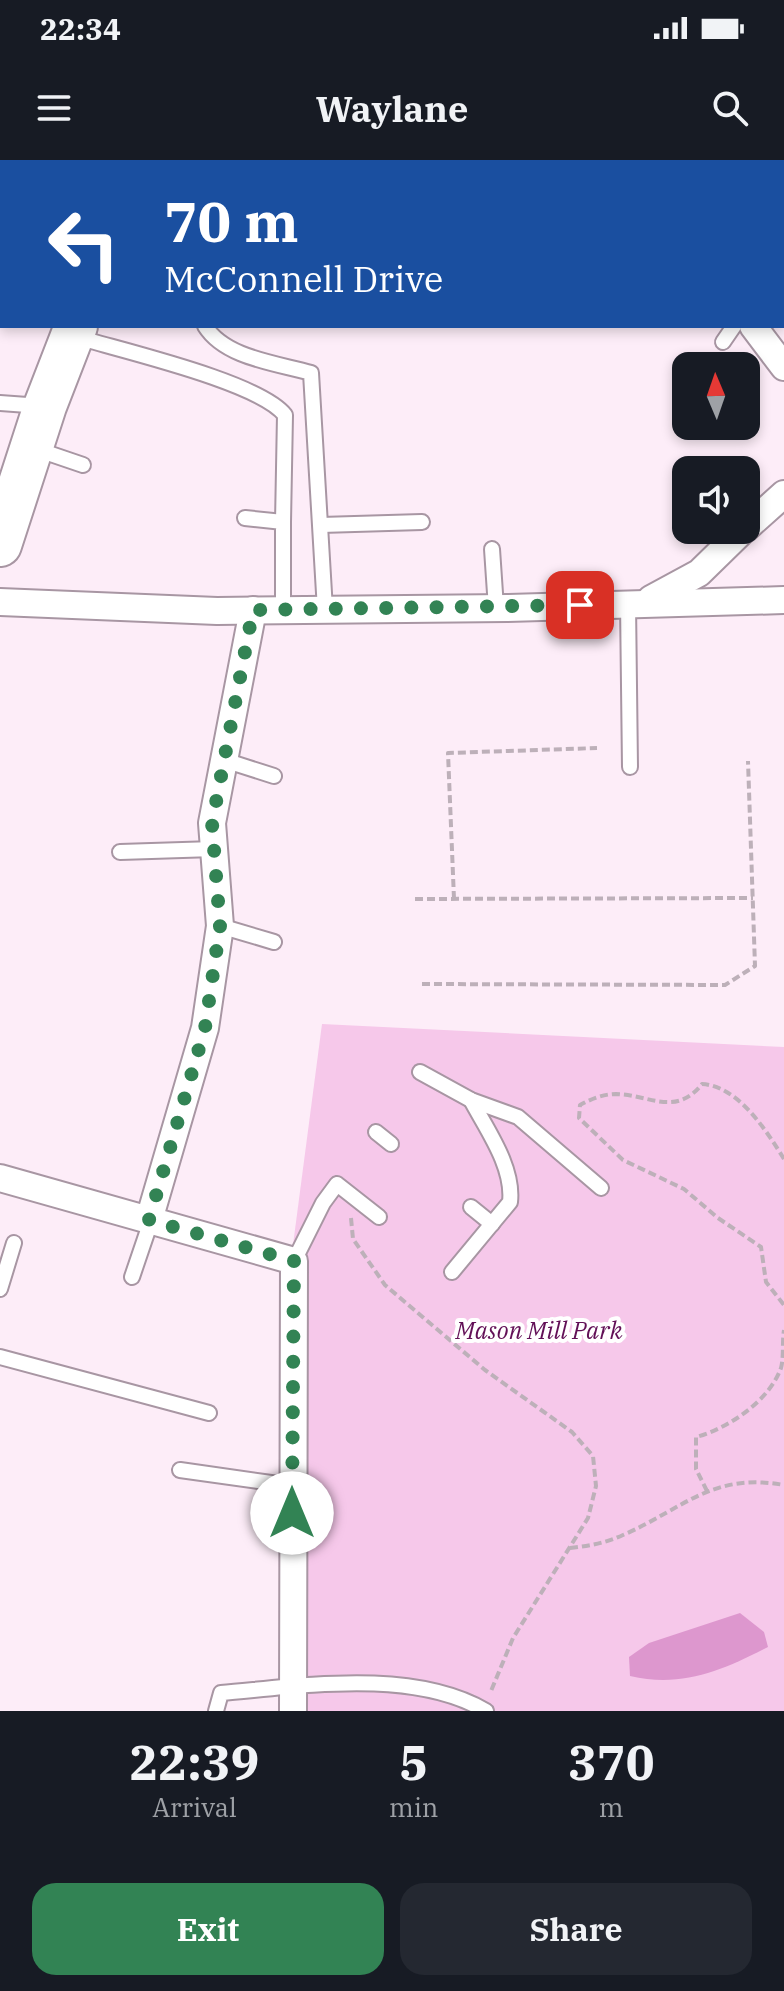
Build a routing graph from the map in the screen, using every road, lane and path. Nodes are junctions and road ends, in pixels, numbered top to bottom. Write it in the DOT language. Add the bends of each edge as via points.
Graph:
graph roads {
  1 [pos="206,328"];
  2 [pos="733,328"];
  3 [pos="755,328"];
  4 [pos="74,331"];
  5 [pos="723,342"];
  6 [pos="784,367"];
  7 [pos="0,403"];
  8 [pos="45,406"];
  9 [pos="32,448"];
  10 [pos="83,465"];
  11 [pos="784,494"];
  12 [pos="760,514"];
  13 [pos="245,518"];
  14 [pos="283,522"];
  15 [pos="422,522"];
  16 [pos="321,525"];
  17 [pos="727,544"];
  18 [pos="0,545"];
  19 [pos="492,549"];
  20 [pos="784,600"];
  21 [pos="0,602"];
  22 [pos="636,603"];
  23 [pos="496,608"];
  24 [pos="253,610"];
  25 [pos="283,610"];
  26 [pos="325,610"];
  27 [pos="597,748"];
  28 [pos="224,760"];
  29 [pos="748,761"];
  30 [pos="630,767"];
  31 [pos="274,776"];
  32 [pos="214,849"];
  33 [pos="120,852"];
  34 [pos="753,898"];
  35 [pos="415,899"];
  36 [pos="454,899"];
  37 [pos="220,926"];
  38 [pos="274,942"];
  39 [pos="422,984"];
  40 [pos="420,1072"];
  41 [pos="471,1100"];
  42 [pos="376,1132"];
  43 [pos="391,1144"];
  44 [pos="784,1159"];
  45 [pos="0,1178"];
  46 [pos="601,1188"];
  47 [pos="357,1200"];
  48 [pos="471,1207"];
  49 [pos="379,1217"];
  50 [pos="150,1220"];
  51 [pos="492,1224"];
  52 [pos="14,1243"];
  53 [pos="294,1261"];
  54 [pos="452,1272"];
  55 [pos="132,1277"];
  56 [pos="0,1289"];
  57 [pos="784,1305"];
  58 [pos="784,1330"];
  59 [pos="0,1357"];
  60 [pos="209,1413"];
  61 [pos="180,1470"];
  62 [pos="784,1485"];
  63 [pos="293,1486"];
  64 [pos="707,1491"];
  65 [pos="570,1548"];
  66 [pos="491,1691"];
  67 [pos="293,1699"];
  68 [pos="216,1711"];
  69 [pos="486,1711"];
  1 -- 16 [label="lane" via="213,340 229,349 311,373"];
  2 -- 5 [label="lane"];
  3 -- 6 [label="street"];
  4 -- 8 [label="main road"];
  4 -- 14 [label="lane" via="276,404 285,415"];
  7 -- 8 [label="lane"];
  8 -- 9 [label="main road"];
  9 -- 10 [label="lane"];
  9 -- 18 [label="main road"];
  11 -- 12 [label="street"];
  13 -- 14 [label="lane"];
  14 -- 25 [label="lane"];
  15 -- 16 [label="lane"];
  16 -- 26 [label="lane"];
  17 -- 22 [label="street" via="699,573"];
  19 -- 23 [label="lane"];
  20 -- 22 [label="street"];
  21 -- 24 [label="street"];
  22 -- 23 [label="street"];
  22 -- 30 [label="lane"];
  23 -- 26 [label="street"];
  24 -- 25 [label="street"];
  24 -- 28 [label="street"];
  25 -- 26 [label="street"];
  27 -- 36 [label="path" via="448,753"];
  28 -- 31 [label="lane"];
  28 -- 32 [label="street" via="212,823"];
  29 -- 34 [label="path"];
  32 -- 33 [label="lane"];
  32 -- 37 [label="street"];
  34 -- 36 [label="path"];
  34 -- 39 [label="path" via="755,966 725,985"];
  35 -- 36 [label="path"];
  37 -- 38 [label="lane"];
  37 -- 50 [label="street" via="205,1028"];
  40 -- 41 [label="lane"];
  41 -- 46 [label="lane" via="518,1117"];
  41 -- 51 [label="lane" via="500,1154 511,1193"];
  42 -- 43 [label="lane"];
  44 -- 57 [label="path" via="756,1119 720,1085 702,1084 676,1104 619,1094 580,1105 579,1118 623,1160 684,1189 761,1247 766,1282"];
  45 -- 50 [label="street"];
  47 -- 49 [label="lane"];
  47 -- 53 [label="lane" via="337,1184"];
  47 -- 65 [label="path" via="349,1222 353,1239 385,1285 485,1370 572,1432 593,1456 594,1497"];
  48 -- 51 [label="lane"];
  50 -- 53 [label="street"];
  50 -- 55 [label="lane"];
  51 -- 54 [label="lane"];
  52 -- 56 [label="lane"];
  53 -- 63 [label="street"];
  58 -- 64 [label="path" via="783,1364 772,1386 727,1424 696,1437 696,1469"];
  59 -- 60 [label="lane"];
  61 -- 63 [label="lane"];
  62 -- 64 [label="path" via="740,1483"];
  63 -- 67 [label="street"];
  64 -- 65 [label="path" via="624,1535"];
  65 -- 66 [label="path" via="513,1638"];
  67 -- 68 [label="lane" via="221,1693"];
  67 -- 69 [label="lane" via="410,1685 442,1691"];
}
